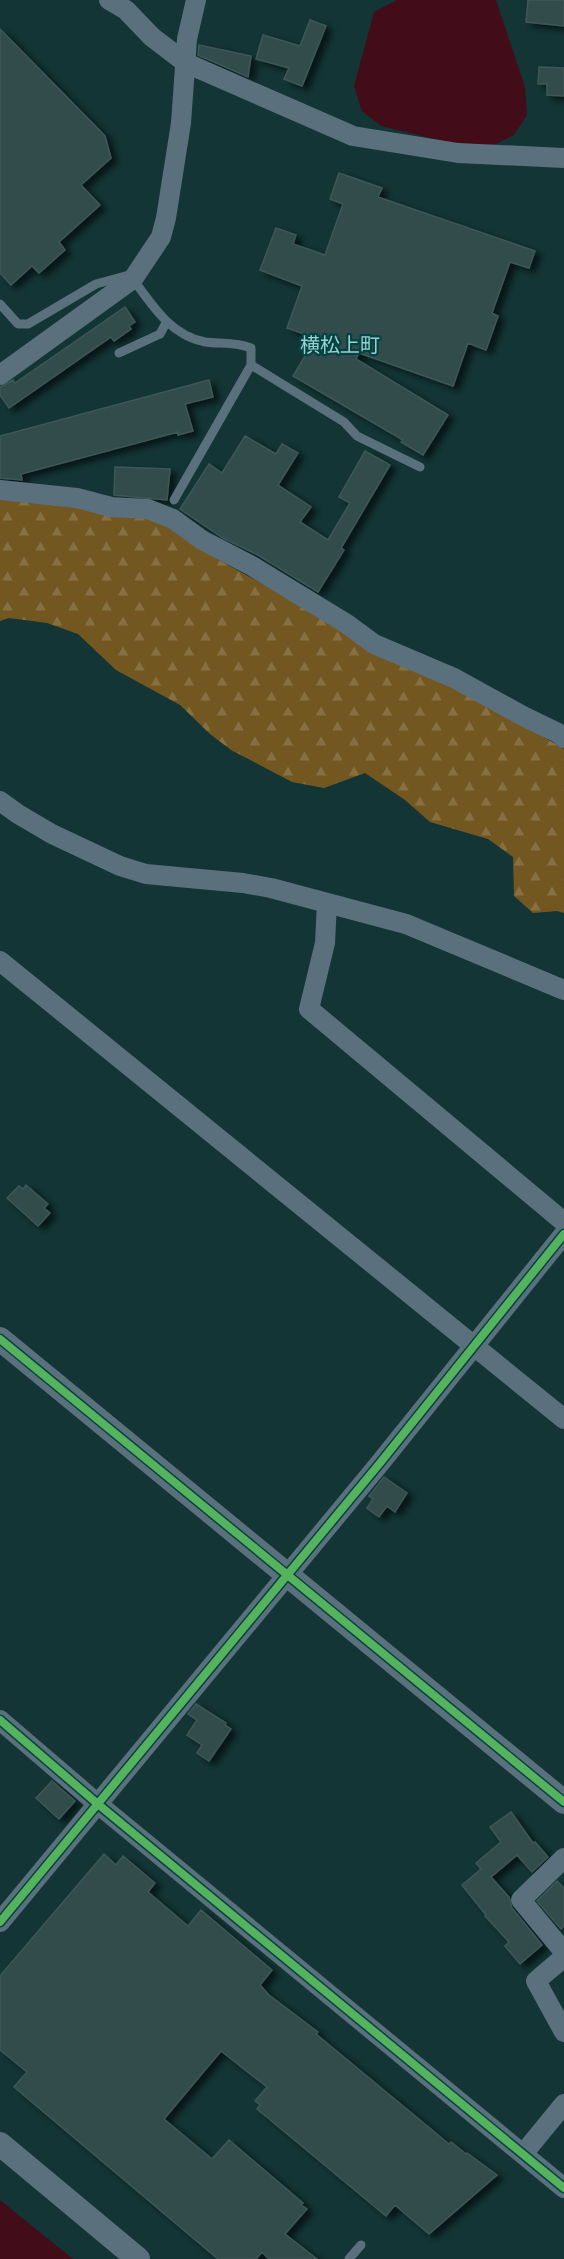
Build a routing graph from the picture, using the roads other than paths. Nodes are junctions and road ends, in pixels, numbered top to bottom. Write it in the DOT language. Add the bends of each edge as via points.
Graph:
graph roads {
  1 [pos="109,0"];
  2 [pos="196,0"];
  3 [pos="186,63"];
  4 [pos="564,158"];
  5 [pos="135,276"];
  6 [pos="0,304"];
  7 [pos="166,323"];
  8 [pos="119,353"];
  9 [pos="251,365"];
  10 [pos="0,375"];
  11 [pos="420,467"];
  12 [pos="0,490"];
  13 [pos="174,500"];
  14 [pos="564,738"];
  15 [pos="0,801"];
  16 [pos="327,903"];
  17 [pos="0,961"];
  18 [pos="564,990"];
  19 [pos="564,1221"];
  20 [pos="564,1234"];
  21 [pos="0,1339"];
  22 [pos="476,1346"];
  23 [pos="564,1419"];
  24 [pos="286,1575"];
  25 [pos="0,1720"];
  26 [pos="564,1802"];
  27 [pos="99,1804"];
  28 [pos="564,1858"];
  29 [pos="0,1922"];
  30 [pos="564,1952"];
  31 [pos="564,1957"];
  32 [pos="564,2032"];
  33 [pos="564,2104"];
  34 [pos="0,2144"];
  35 [pos="523,2154"];
  36 [pos="564,2188"];
  37 [pos="361,2245"];
  38 [pos="138,2259"];
  39 [pos="349,2259"];
  1 -- 3 [label="street" via="126,10 152,37"];
  2 -- 3 [label="street"];
  3 -- 4 [label="street" via="353,136 458,153"];
  3 -- 5 [label="street" via="166,218 161,237"];
  5 -- 6 [label="lane" via="96,284 28,324 18,324"];
  5 -- 7 [label="lane"];
  5 -- 10 [label="street"];
  7 -- 8 [label="lane" via="160,334"];
  7 -- 9 [label="lane" via="203,342 251,348"];
  9 -- 11 [label="lane" via="344,422 357,436"];
  9 -- 13 [label="lane"];
  12 -- 14 [label="street" via="148,509 173,519 374,644 454,678"];
  15 -- 16 [label="street" via="52,834 120,866 146,874 243,883"];
  16 -- 18 [label="street" via="406,924"];
  16 -- 19 [label="street" via="326,943 309,1009"];
  17 -- 22 [label="street"];
  20 -- 22 [label="street"];
  21 -- 24 [label="street"];
  22 -- 23 [label="street"];
  22 -- 24 [label="street"];
  24 -- 26 [label="street"];
  24 -- 27 [label="street"];
  25 -- 27 [label="street"];
  27 -- 29 [label="street"];
  27 -- 35 [label="street"];
  28 -- 30 [label="street" via="521,1900"];
  31 -- 32 [label="street" via="536,1981"];
  33 -- 35 [label="street"];
  34 -- 38 [label="street"];
  35 -- 36 [label="street"];
  37 -- 39 [label="lane"];
}
